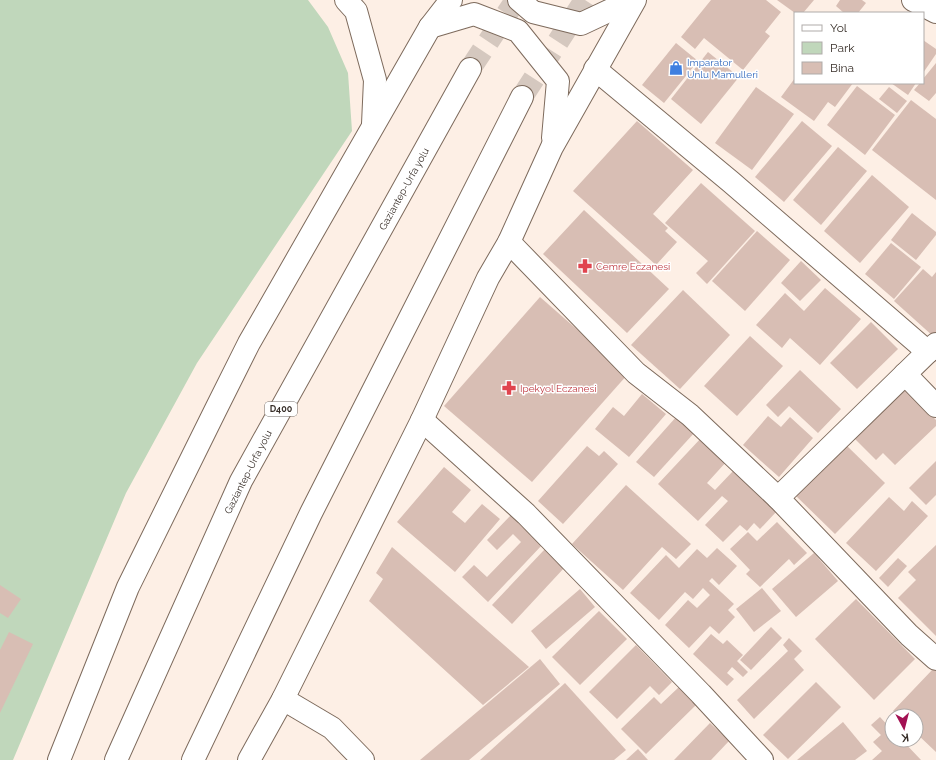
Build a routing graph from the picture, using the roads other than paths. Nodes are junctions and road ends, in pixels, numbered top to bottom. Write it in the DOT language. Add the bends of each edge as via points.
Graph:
graph roads {
  1 [pos="346,0"];
  2 [pos="451,0"];
  3 [pos="519,0"];
  4 [pos="632,0"];
  5 [pos="635,0"];
  6 [pos="913,0"];
  7 [pos="936,12"];
  8 [pos="430,27"];
  9 [pos="470,69"];
  10 [pos="595,69"];
  11 [pos="522,97"];
  12 [pos="373,130"];
  13 [pos="552,147"];
  14 [pos="509,242"];
  15 [pos="932,348"];
  16 [pos="905,374"];
  17 [pos="936,406"];
  18 [pos="422,420"];
  19 [pos="778,498"];
  20 [pos="936,659"];
  21 [pos="283,699"];
  22 [pos="59,760"];
  23 [pos="116,760"];
  24 [pos="193,760"];
  25 [pos="249,760"];
  26 [pos="363,760"];
  27 [pos="762,760"];
  1 -- 12 [label="main road" via="356,11 376,80"];
  2 -- 8 [label="main road"];
  3 -- 4 [label="main road" via="533,12 581,24"];
  5 -- 10 [label="main road"];
  6 -- 7 [label="main road"];
  8 -- 12 [label="main road"];
  8 -- 13 [label="main road" via="474,14 518,32 558,81"];
  9 -- 23 [label="main road, Gaziantep-Urfa yolu / D400" via="241,482"];
  10 -- 13 [label="main road"];
  10 -- 15 [label="main road"];
  11 -- 24 [label="main road" via="311,513"];
  12 -- 22 [label="main road" via="249,343 216,409 128,587"];
  13 -- 14 [label="main road"];
  14 -- 18 [label="main road" via="488,278"];
  14 -- 19 [label="main road" via="636,373 690,415"];
  15 -- 16 [label="main road"];
  16 -- 17 [label="main road"];
  16 -- 19 [label="main road"];
  18 -- 21 [label="main road"];
  18 -- 27 [label="main road" via="526,514"];
  19 -- 20 [label="main road" via="909,635"];
  21 -- 25 [label="main road"];
  21 -- 26 [label="main road" via="332,728"];
}
